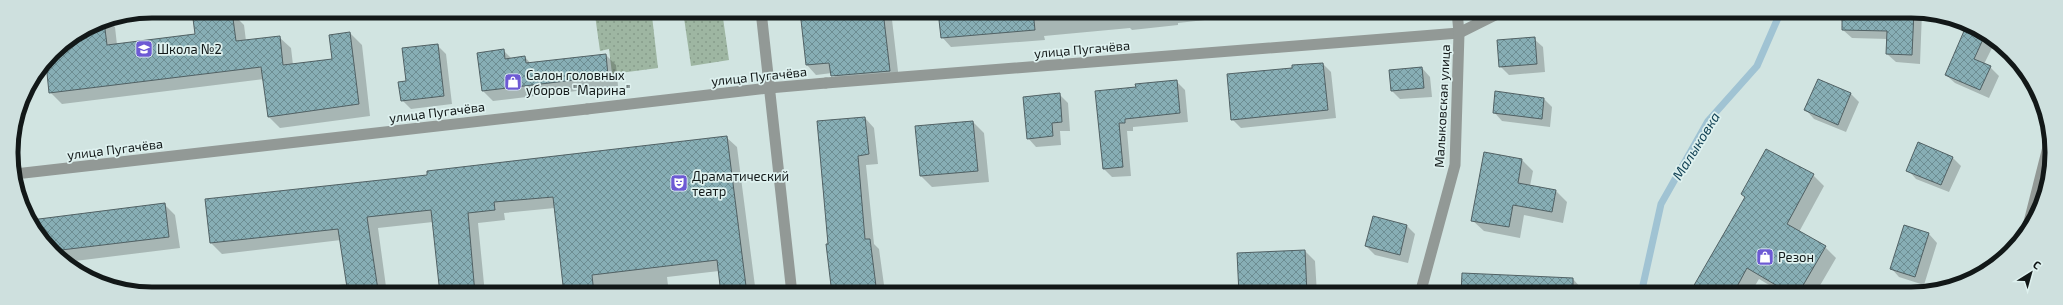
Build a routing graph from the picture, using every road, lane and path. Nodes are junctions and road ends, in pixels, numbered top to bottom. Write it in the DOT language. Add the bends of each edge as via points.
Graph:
graph roads {
  1 [pos="762,18"];
  2 [pos="1458,18"];
  3 [pos="1490,18"];
  4 [pos="1459,33"];
  5 [pos="769,88"];
  6 [pos="2045,160"];
  7 [pos="20,173"];
  8 [pos="2032,209"];
  9 [pos="791,287"];
  10 [pos="1422,287"];
  1 -- 5 [label="street"];
  2 -- 4 [label="street, Малыковская улица"];
  3 -- 4 [label="street, улица Пугачёва"];
  4 -- 5 [label="street, улица Пугачёва"];
  4 -- 10 [label="street, Малыковская улица" via="1455,165"];
  5 -- 7 [label="street, улица Пугачёва"];
  5 -- 9 [label="street"];
  6 -- 8 [label="street"];
}
